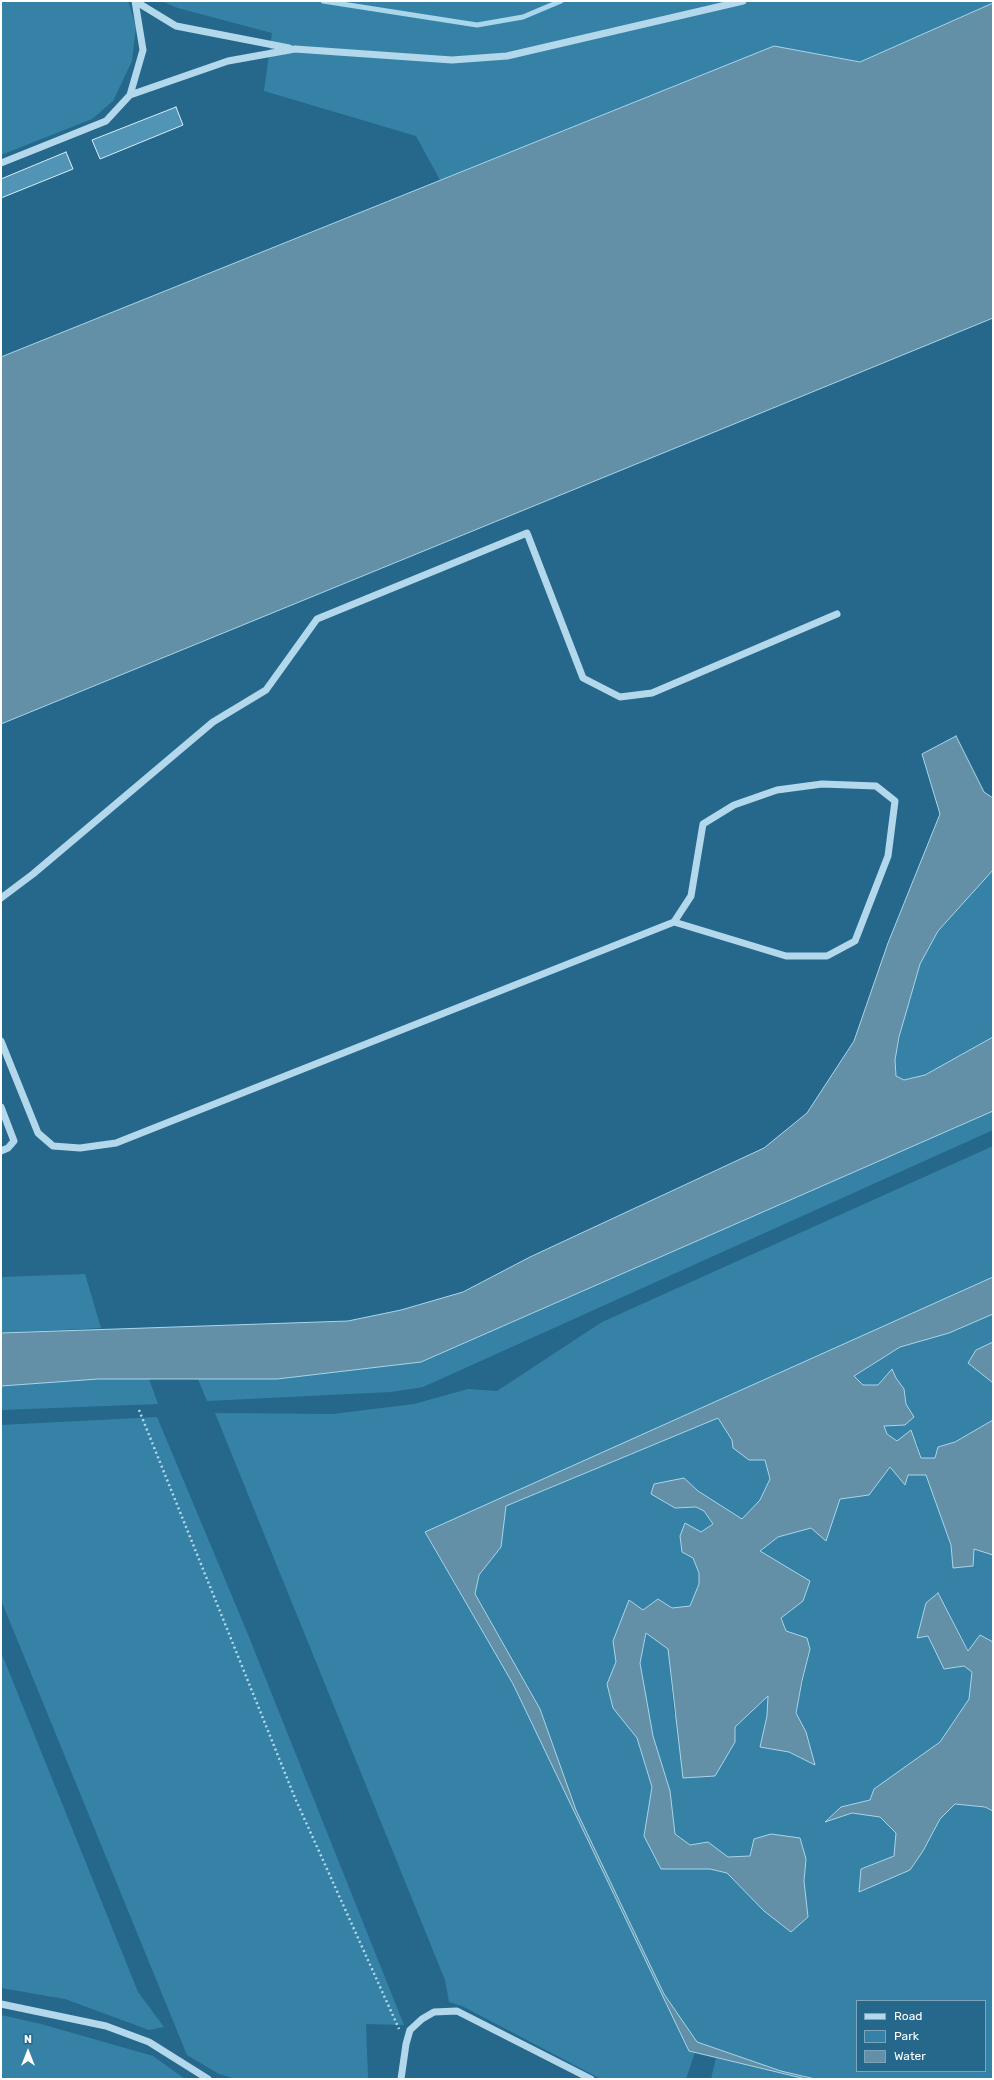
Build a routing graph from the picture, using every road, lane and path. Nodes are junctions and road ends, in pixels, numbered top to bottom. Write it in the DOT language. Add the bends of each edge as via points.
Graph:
graph roads {
  1 [pos="135,1"];
  2 [pos="743,1"];
  3 [pos="295,49"];
  4 [pos="130,95"];
  5 [pos="1,163"];
  6 [pos="837,614"];
  7 [pos="1,898"];
  8 [pos="674,922"];
  9 [pos="1,1041"];
  10 [pos="1,1107"];
  11 [pos="1,1151"];
  12 [pos="139,1410"];
  13 [pos="1,2004"];
  14 [pos="406,2044"];
  15 [pos="208,2079"];
  16 [pos="401,2079"];
  17 [pos="592,2079"];
  1 -- 3 [label="lane" via="176,26"];
  1 -- 4 [label="lane" via="143,50"];
  2 -- 3 [label="lane" via="500,56 452,60"];
  3 -- 4 [label="lane" via="228,61"];
  4 -- 5 [label="lane" via="106,121"];
  6 -- 7 [label="lane" via="652,693 620,696 583,678 527,533 317,619 266,690 213,722"];
  8 -- 8 [label="lane" via="691,896 703,824 734,805 777,790 822,784 876,786 895,801 888,856 855,941 827,956 786,956"];
  8 -- 9 [label="lane" via="116,1143 80,1148 53,1146 38,1133"];
  10 -- 11 [label="lane" via="14,1141"];
  12 -- 14 [label="path" via="295,1798"];
  13 -- 15 [label="lane" via="106,2026 149,2042"];
  14 -- 16 [label="lane"];
  14 -- 17 [label="lane" via="410,2030 422,2019 434,2012 457,2011"];
}
